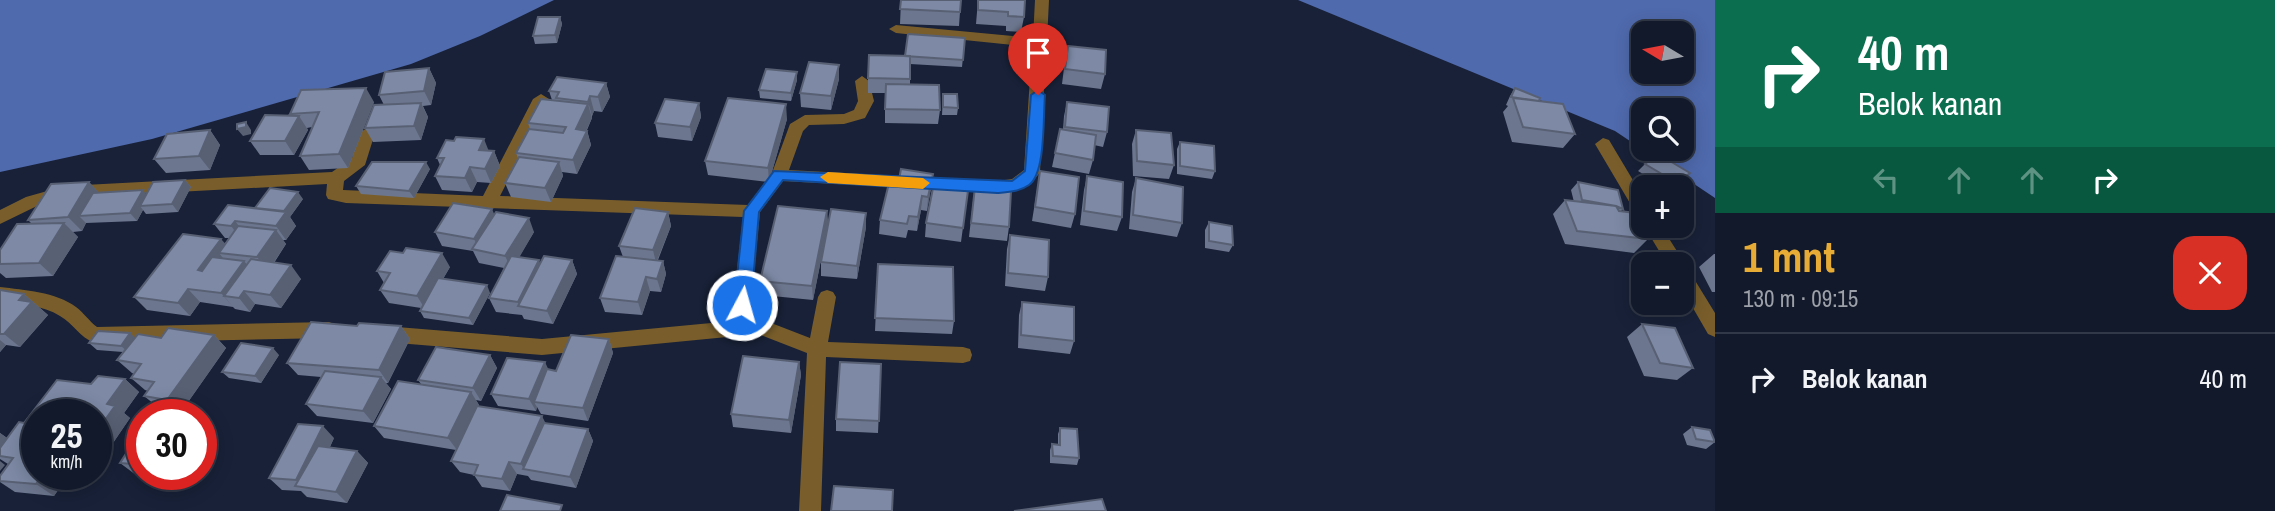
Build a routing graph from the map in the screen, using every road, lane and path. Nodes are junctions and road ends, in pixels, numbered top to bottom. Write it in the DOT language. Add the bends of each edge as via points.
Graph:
graph roads {
  1 [pos="1042,0"];
  2 [pos="896,29"];
  3 [pos="1042,43"];
  4 [pos="862,81"];
  5 [pos="541,99"];
  6 [pos="367,133"];
  7 [pos="1603,144"];
  8 [pos="779,175"];
  9 [pos="336,178"];
  10 [pos="1631,191"];
  11 [pos="489,201"];
  12 [pos="752,211"];
  13 [pos="2,223"];
  14 [pos="0,294"];
  15 [pos="1694,294"];
  16 [pos="827,297"];
  17 [pos="760,326"];
  18 [pos="1715,329"];
  19 [pos="817,349"];
  20 [pos="963,355"];
  21 [pos="810,511"];
  1 -- 3 [label="street"];
  2 -- 3 [label="street"];
  3 -- 8 [label="street" via="1032,172 1025,181 997,187"];
  4 -- 8 [label="street" via="866,101 860,114 805,120 790,138"];
  5 -- 11 [label="street"];
  6 -- 9 [label="street" via="359,161"];
  7 -- 10 [label="street"];
  8 -- 12 [label="street"];
  9 -- 11 [label="street" via="334,195 346,197"];
  9 -- 13 [label="street" via="65,192 32,201"];
  11 -- 12 [label="street"];
  12 -- 17 [label="street" via="742,305"];
  14 -- 17 [label="street" via="68,311 95,335 355,332 542,347"];
  15 -- 18 [label="street"];
  16 -- 19 [label="street"];
  17 -- 19 [label="street"];
  19 -- 20 [label="street"];
  19 -- 21 [label="street"];
}
